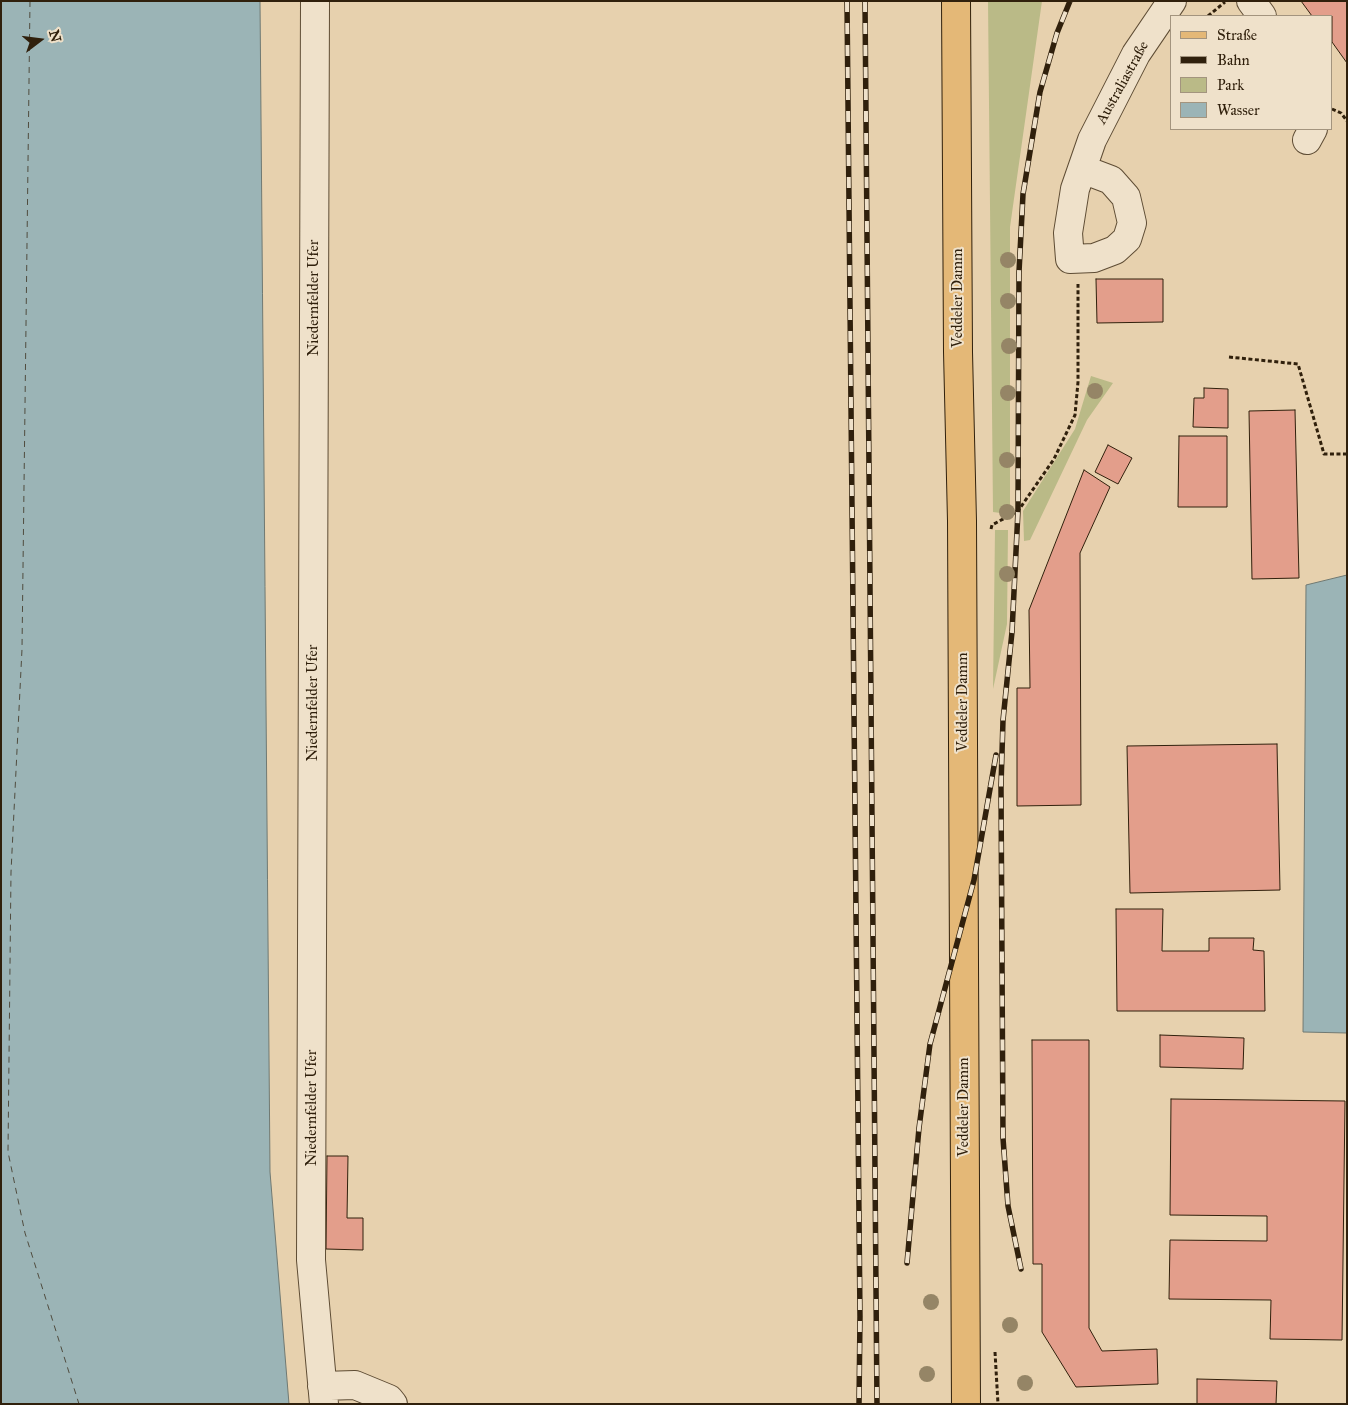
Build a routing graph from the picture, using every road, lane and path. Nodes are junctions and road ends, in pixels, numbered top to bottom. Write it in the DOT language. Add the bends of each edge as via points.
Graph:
graph roads {
  1 [pos="315,1"];
  2 [pos="956,1"];
  3 [pos="1172,1"];
  4 [pos="1226,1"];
  5 [pos="1251,1"];
  6 [pos="1209,15"];
  7 [pos="1261,15"];
  8 [pos="1333,109"];
  9 [pos="1347,120"];
  10 [pos="1082,169"];
  11 [pos="1078,259"];
  12 [pos="1229,356"];
  13 [pos="1347,454"];
  14 [pos="990,532"];
  15 [pos="323,1395"];
  16 [pos="394,1404"];
  17 [pos="966,1404"];
  1 -- 15 [label="street, Niedernfelder Ufer" via="311,1260"];
  2 -- 17 [label="main road, Veddeler Damm"];
  3 -- 10 [label="street, Australiastraße" via="1136,54 1092,140"];
  4 -- 6 [label="path"];
  5 -- 7 [label="street"];
  8 -- 9 [label="path"];
  10 -- 11 [label="street, Australiastraße" via="1075,189 1068,233 1070,259"];
  10 -- 11 [label="street" via="1111,180 1126,197 1132,223 1127,239 1115,250 1094,258"];
  11 -- 14 [label="path" via="1075,415 1054,459 1018,511 992,525"];
  12 -- 13 [label="path" via="1298,364 1324,454"];
  15 -- 16 [label="street" via="355,1385"];
}
